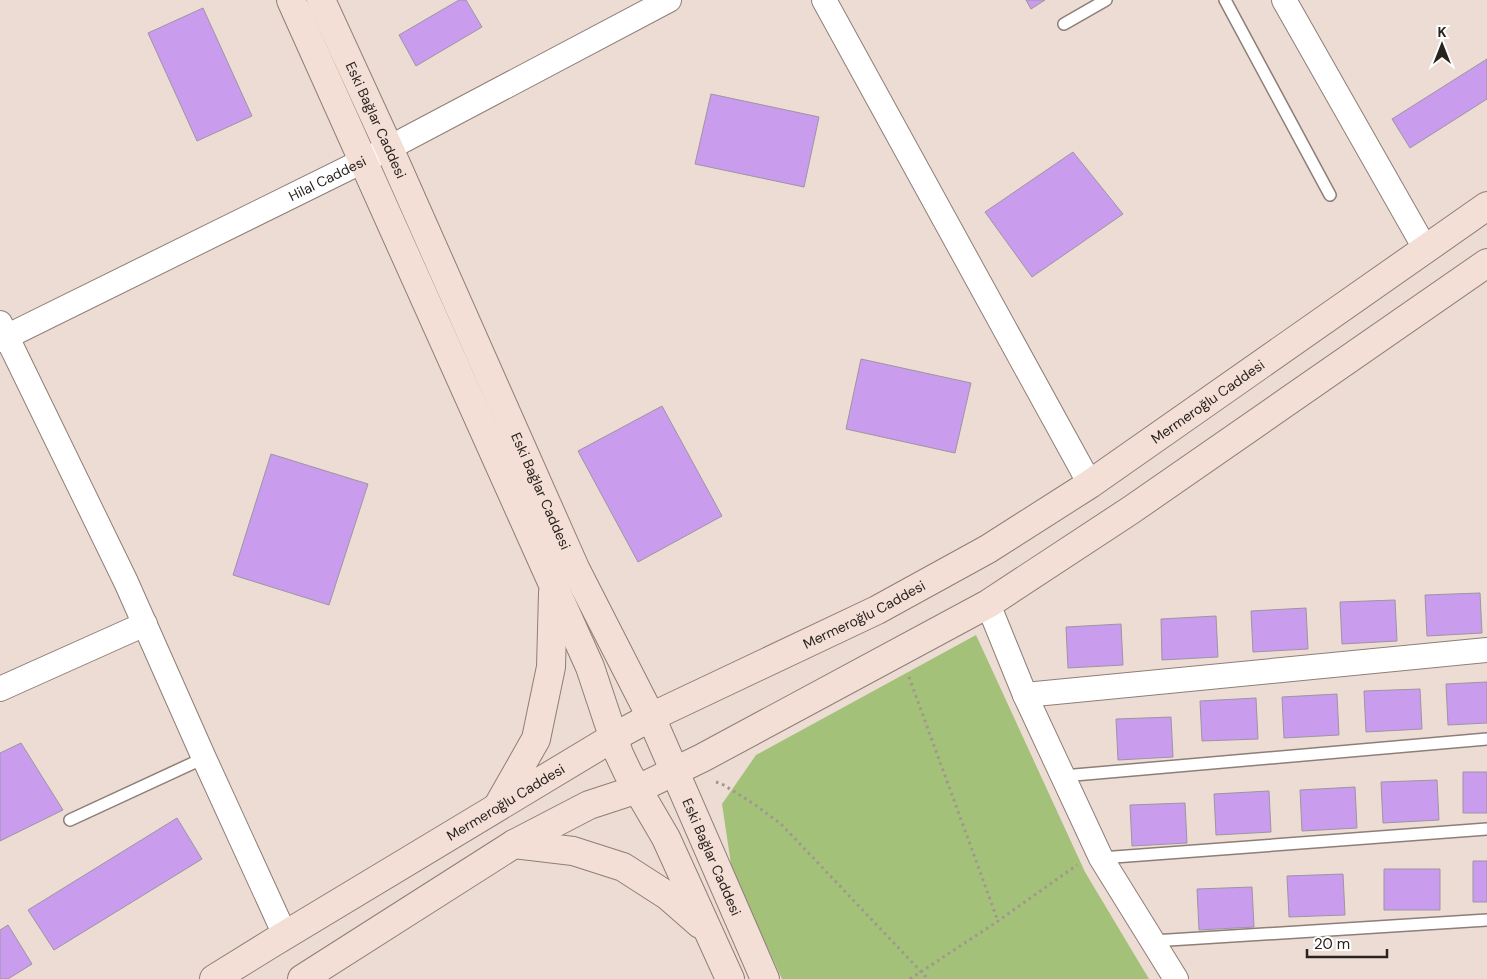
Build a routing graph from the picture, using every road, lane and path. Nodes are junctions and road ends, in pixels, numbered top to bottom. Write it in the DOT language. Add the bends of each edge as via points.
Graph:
graph roads {
  1 [pos="291,0"];
  2 [pos="321,0"];
  3 [pos="669,0"];
  4 [pos="824,0"];
  5 [pos="1106,0"];
  6 [pos="1225,0"];
  7 [pos="1284,0"];
  8 [pos="1064,24"];
  9 [pos="390,148"];
  10 [pos="363,161"];
  11 [pos="1330,195"];
  12 [pos="1487,206"];
  13 [pos="1426,250"];
  14 [pos="1487,263"];
  15 [pos="3,333"];
  16 [pos="1090,484"];
  17 [pos="554,586"];
  18 [pos="988,604"];
  19 [pos="145,624"];
  20 [pos="1487,650"];
  21 [pos="900,652"];
  22 [pos="0,689"];
  23 [pos="1025,695"];
  24 [pos="651,717"];
  25 [pos="614,737"];
  26 [pos="1487,739"];
  27 [pos="204,758"];
  28 [pos="675,771"];
  29 [pos="1063,776"];
  30 [pos="638,789"];
  31 [pos="497,808"];
  32 [pos="70,820"];
  33 [pos="1487,830"];
  34 [pos="514,844"];
  35 [pos="1099,854"];
  36 [pos="1487,920"];
  37 [pos="998,921"];
  38 [pos="708,931"];
  39 [pos="285,935"];
  40 [pos="1153,941"];
  41 [pos="922,972"];
  42 [pos="305,978"];
  43 [pos="214,979"];
  44 [pos="730,979"];
  45 [pos="765,979"];
  46 [pos="910,979"];
  47 [pos="928,979"];
  48 [pos="1176,979"];
  1 -- 10 [label="main road"];
  2 -- 9 [label="main road, Eski Bağlar Caddesi"];
  3 -- 9 [label="street, Hilal Caddesi"];
  4 -- 16 [label="street"];
  5 -- 8 [label="lane"];
  6 -- 11 [label="lane"];
  7 -- 13 [label="street"];
  9 -- 10 [label="street, Hilal Caddesi"];
  9 -- 24 [label="main road, Eski Bağlar Caddesi" via="575,568"];
  10 -- 15 [label="street, Hilal Caddesi"];
  10 -- 17 [label="main road"];
  12 -- 13 [label="main road, Mermeroğlu Caddesi"];
  13 -- 16 [label="main road, Mermeroğlu Caddesi"];
  14 -- 18 [label="main road" via="1131,510"];
  15 -- 19 [label="street"];
  16 -- 24 [label="main road, Mermeroğlu Caddesi" via="988,549 876,610"];
  17 -- 25 [label="main road" via="590,667"];
  17 -- 31 [label="main road" via="551,667 536,739"];
  18 -- 21 [label="main road"];
  18 -- 23 [label="street"];
  19 -- 22 [label="street"];
  19 -- 27 [label="street"];
  20 -- 23 [label="street"];
  21 -- 28 [label="main road"];
  21 -- 37 [label="path"];
  23 -- 29 [label="street"];
  24 -- 25 [label="main road, Mermeroğlu Caddesi"];
  24 -- 28 [label="main road, Eski Bağlar Caddesi"];
  25 -- 30 [label="main road" via="625,767"];
  25 -- 31 [label="main road, Mermeroğlu Caddesi"];
  26 -- 29 [label="lane"];
  27 -- 32 [label="lane"];
  27 -- 39 [label="street"];
  28 -- 30 [label="main road"];
  28 -- 41 [label="path" via="722,784 781,824"];
  28 -- 45 [label="main road, Eski Bağlar Caddesi"];
  29 -- 35 [label="street"];
  30 -- 34 [label="main road" via="589,805"];
  30 -- 38 [label="main road" via="666,838"];
  31 -- 39 [label="main road, Mermeroğlu Caddesi"];
  33 -- 35 [label="lane"];
  34 -- 38 [label="main road" via="573,852 623,867 668,896"];
  34 -- 42 [label="main road"];
  35 -- 37 [label="path"];
  35 -- 40 [label="street"];
  36 -- 40 [label="lane"];
  37 -- 41 [label="path"];
  38 -- 44 [label="main road"];
  39 -- 43 [label="main road, Mermeroğlu Caddesi"];
  40 -- 48 [label="street"];
  41 -- 46 [label="path"];
  41 -- 47 [label="path"];
}
